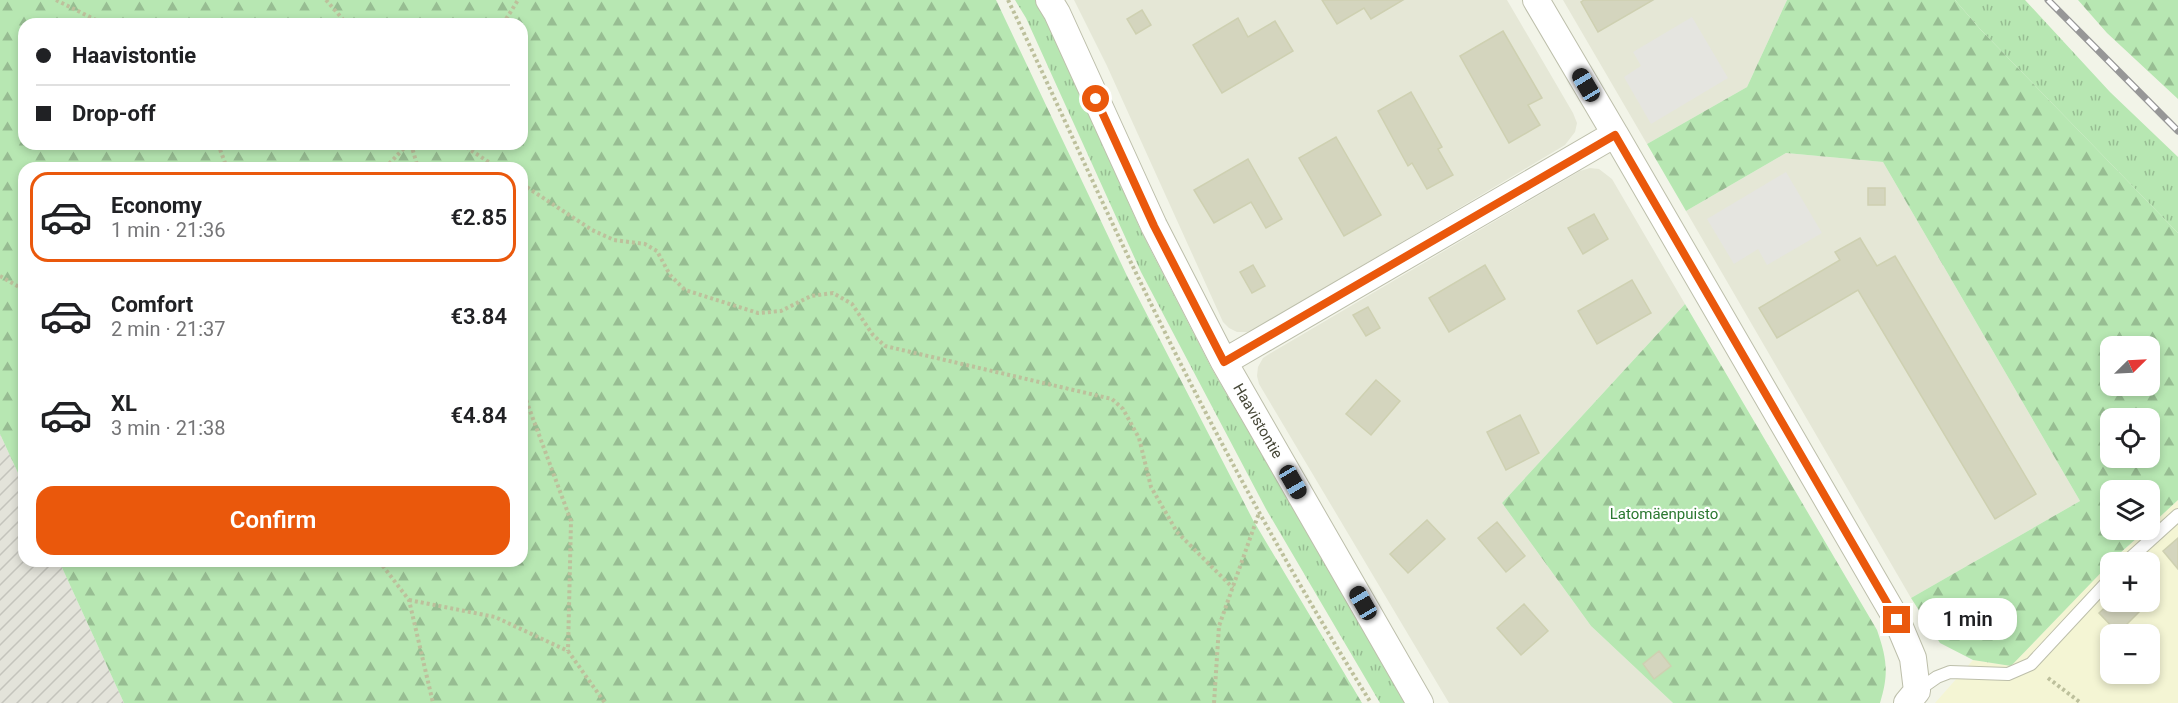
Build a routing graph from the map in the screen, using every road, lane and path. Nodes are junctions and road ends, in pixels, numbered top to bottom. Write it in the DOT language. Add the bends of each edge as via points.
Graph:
graph roads {
  1 [pos="56,0"];
  2 [pos="326,0"];
  3 [pos="518,0"];
  4 [pos="1008,0"];
  5 [pos="1049,0"];
  6 [pos="1536,0"];
  7 [pos="92,18"];
  8 [pos="342,18"];
  9 [pos="507,18"];
  10 [pos="1615,135"];
  11 [pos="403,150"];
  12 [pos="470,150"];
  13 [pos="391,162"];
  14 [pos="489,162"];
  15 [pos="528,188"];
  16 [pos="0,276"];
  17 [pos="18,286"];
  18 [pos="1224,362"];
  19 [pos="528,405"];
  20 [pos="1260,513"];
  21 [pos="2178,515"];
  22 [pos="2137,552"];
  23 [pos="384,567"];
  24 [pos="1233,588"];
  25 [pos="2100,590"];
  26 [pos="409,600"];
  27 [pos="568,651"];
  28 [pos="2031,664"];
  29 [pos="1912,697"];
  30 [pos="432,703"];
  31 [pos="605,703"];
  32 [pos="1214,703"];
  33 [pos="1371,703"];
  34 [pos="1420,703"];
  35 [pos="2080,703"];
  1 -- 7 [label="path"];
  2 -- 8 [label="path"];
  3 -- 9 [label="path"];
  4 -- 20 [label="path" via="1137,275"];
  5 -- 18 [label="street, Haavistontie" via="1154,226"];
  6 -- 10 [label="street"];
  10 -- 18 [label="street"];
  10 -- 29 [label="street" via="1897,620 1913,658"];
  11 -- 13 [label="path"];
  12 -- 14 [label="path"];
  15 -- 24 [label="path" via="592,230 657,251 670,275 685,290 758,313 781,311 811,296 833,293 852,304 885,346 1112,399 1123,409 1139,438 1151,487 1177,532"];
  16 -- 17 [label="path"];
  18 -- 34 [label="street, Haavistontie"];
  19 -- 27 [label="path" via="571,520"];
  20 -- 24 [label="path"];
  20 -- 33 [label="path"];
  21 -- 22 [label="lane"];
  23 -- 26 [label="path"];
  24 -- 32 [label="path" via="1219,626"];
  25 -- 28 [label="lane"];
  26 -- 27 [label="path" via="495,617"];
  26 -- 30 [label="path"];
  27 -- 31 [label="path"];
  28 -- 29 [label="lane" via="2008,674 1950,672 1936,677"];
  28 -- 35 [label="path"];
}
